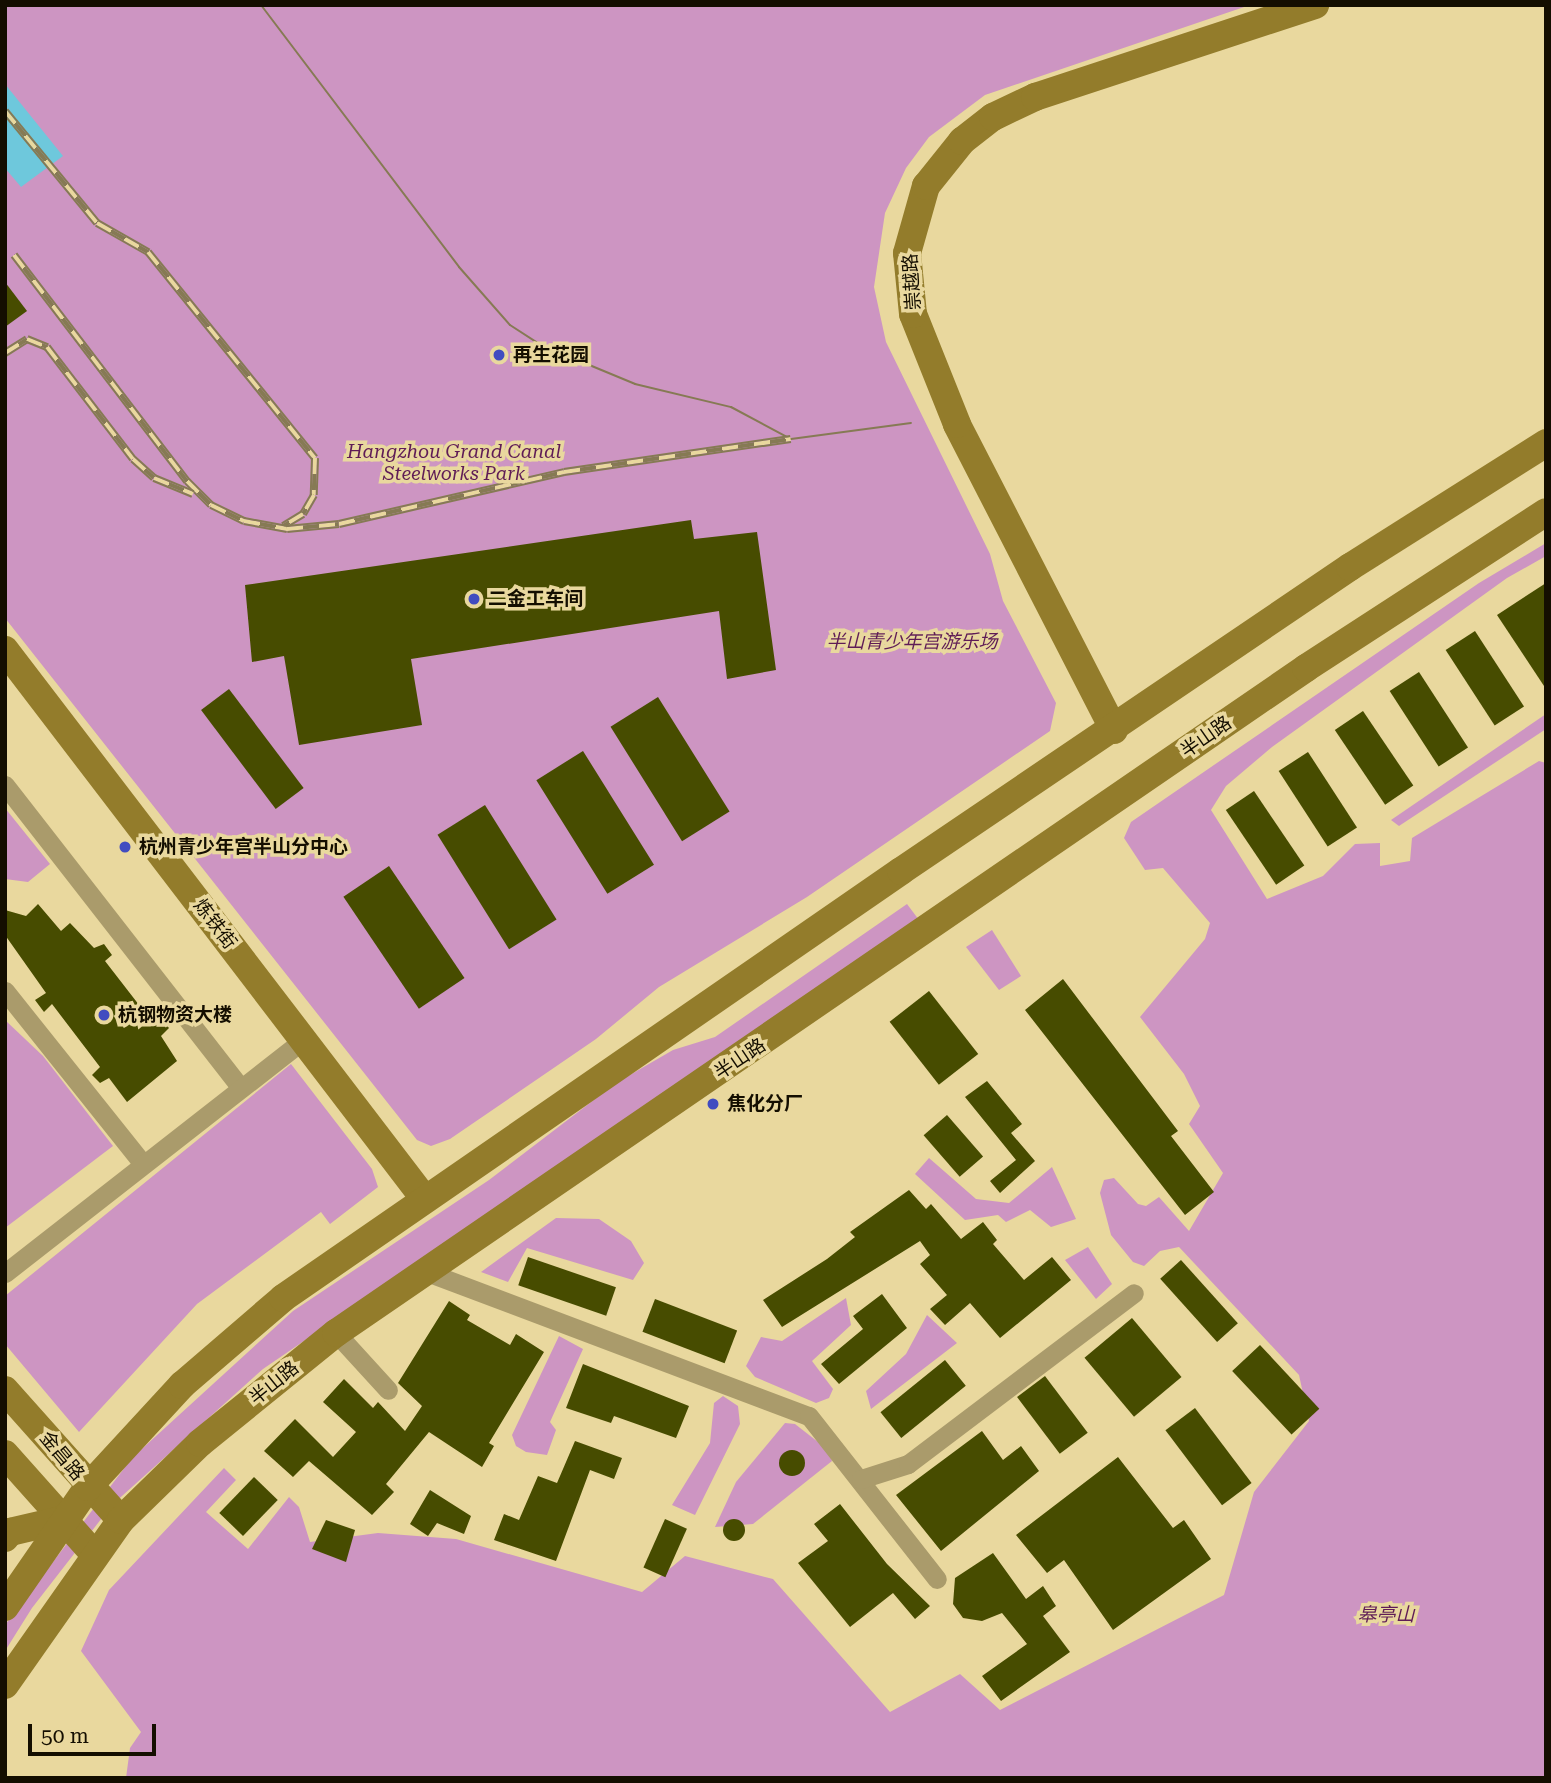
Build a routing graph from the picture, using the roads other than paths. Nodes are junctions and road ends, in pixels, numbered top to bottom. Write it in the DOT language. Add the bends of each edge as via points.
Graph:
graph roads {
  1 [pos="1315,5"];
  2 [pos="1546,443"];
  3 [pos="1546,512"];
  4 [pos="5,650"];
  5 [pos="1114,730"];
  6 [pos="5,785"];
  7 [pos="5,991"];
  8 [pos="304,1040"];
  9 [pos="241,1088"];
  10 [pos="143,1164"];
  11 [pos="424,1198"];
  12 [pos="427,1272"];
  13 [pos="5,1273"];
  14 [pos="1134,1293"];
  15 [pos="336,1333"];
  16 [pos="5,1390"];
  17 [pos="388,1390"];
  18 [pos="5,1454"];
  19 [pos="861,1479"];
  20 [pos="88,1487"];
  21 [pos="61,1520"];
  22 [pos="121,1520"];
  23 [pos="5,1538"];
  24 [pos="94,1554"];
  25 [pos="936,1579"];
  26 [pos="5,1607"];
  27 [pos="5,1685"];
  1 -- 5 [label="main road, 崇越路" via="1035,97 993,117 962,141 926,186 907,253 913,314 957,424"];
  2 -- 5 [label="main road" via="1350,567"];
  3 -- 12 [label="main road, 半山路" via="1306,668"];
  4 -- 8 [label="main road, 炼铁街"];
  5 -- 11 [label="main road"];
  6 -- 9 [label="street"];
  7 -- 10 [label="street"];
  8 -- 9 [label="street"];
  8 -- 11 [label="main road, 炼铁街"];
  9 -- 10 [label="street"];
  10 -- 13 [label="street"];
  11 -- 20 [label="main road" via="283,1298 182,1385"];
  12 -- 15 [label="main road, 半山路"];
  12 -- 19 [label="street" via="809,1416"];
  14 -- 19 [label="street" via="908,1464"];
  15 -- 17 [label="street"];
  15 -- 22 [label="main road, 半山路" via="200,1443"];
  16 -- 20 [label="main road, 金昌路"];
  18 -- 21 [label="main road"];
  19 -- 25 [label="street"];
  20 -- 21 [label="main road"];
  20 -- 22 [label="main road, 金昌路"];
  21 -- 23 [label="main road"];
  21 -- 24 [label="main road"];
  21 -- 26 [label="main road"];
  22 -- 24 [label="main road, 半山路"];
  24 -- 27 [label="main road, 半山路"];
}
